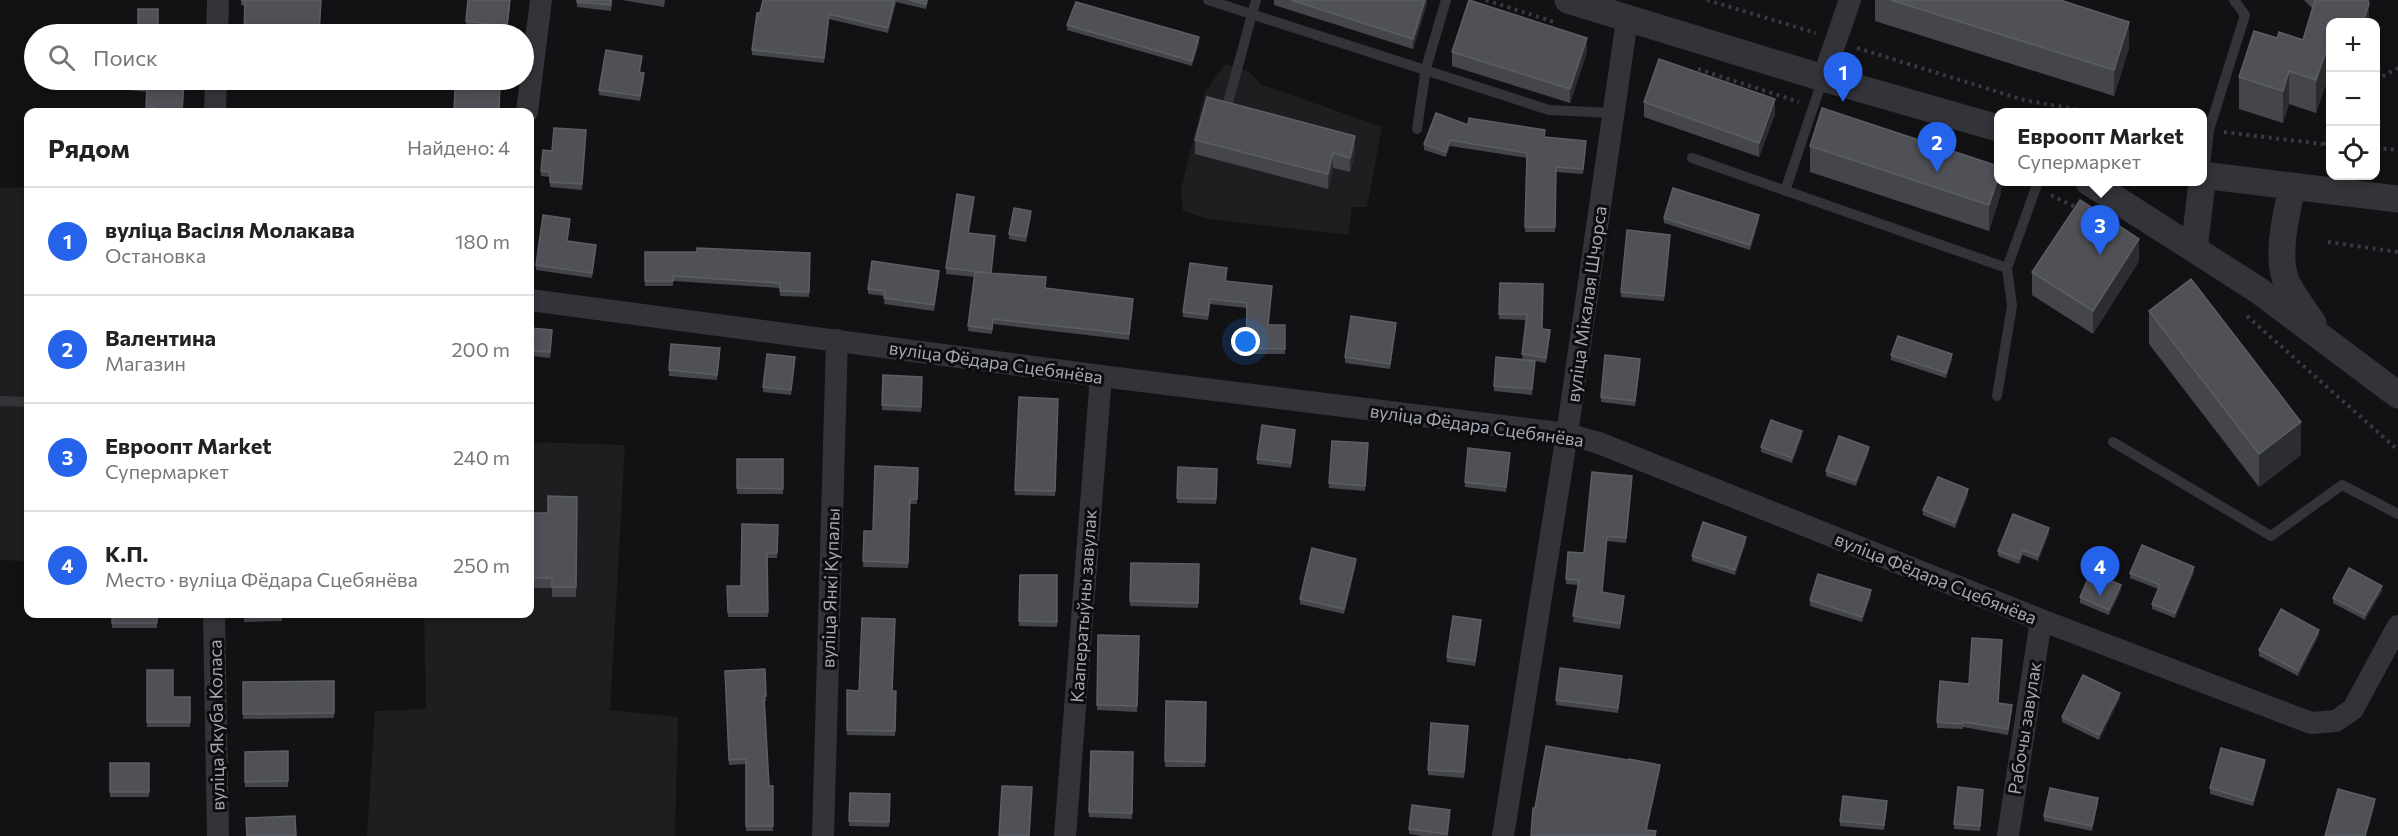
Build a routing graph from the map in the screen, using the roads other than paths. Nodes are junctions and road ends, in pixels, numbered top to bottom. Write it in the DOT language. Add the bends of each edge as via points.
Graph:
graph roads {
  1 [pos="218,0"];
  2 [pos="541,0"];
  3 [pos="1209,0"];
  4 [pos="1256,0"];
  5 [pos="1446,0"];
  6 [pos="1850,0"];
  7 [pos="2234,0"];
  8 [pos="1561,11"];
  9 [pos="1252,14"];
  10 [pos="1628,20"];
  11 [pos="217,24"];
  12 [pos="534,56"];
  13 [pos="1426,68"];
  14 [pos="1823,78"];
  15 [pos="216,90"];
  16 [pos="530,90"];
  17 [pos="1227,105"];
  18 [pos="215,108"];
  19 [pos="528,108"];
  20 [pos="1613,112"];
  21 [pos="1994,127"];
  22 [pos="1417,129"];
  23 [pos="2207,145"];
  24 [pos="1692,158"];
  25 [pos="2207,175"];
  26 [pos="2037,186"];
  27 [pos="2095,186"];
  28 [pos="2202,186"];
  29 [pos="2292,186"];
  30 [pos="1785,191"];
  31 [pos="2398,199"];
  32 [pos="2194,249"];
  33 [pos="2007,268"];
  34 [pos="534,301"];
  35 [pos="2321,336"];
  36 [pos="837,340"];
  37 [pos="1101,376"];
  38 [pos="2398,395"];
  39 [pos="1997,396"];
  40 [pos="0,401"];
  41 [pos="24,402"];
  42 [pos="1568,434"];
  43 [pos="2114,442"];
  44 [pos="2398,514"];
  45 [pos="214,618"];
  46 [pos="2040,620"];
  47 [pos="2398,626"];
  48 [pos="218,836"];
  49 [pos="823,836"];
  50 [pos="1065,836"];
  51 [pos="1503,836"];
  52 [pos="2008,836"];
  1 -- 11 [label="street"];
  2 -- 12 [label="street"];
  3 -- 9 [label="lane"];
  4 -- 9 [label="lane"];
  5 -- 13 [label="lane"];
  6 -- 14 [label="street"];
  7 -- 23 [label="lane" via="2245,15"];
  8 -- 10 [label="street"];
  9 -- 13 [label="lane"];
  9 -- 17 [label="lane"];
  10 -- 14 [label="street"];
  10 -- 20 [label="street, вуліца Мікалая Шчорса"];
  13 -- 20 [label="lane" via="1549,110"];
  13 -- 22 [label="lane"];
  14 -- 21 [label="street"];
  14 -- 30 [label="lane"];
  15 -- 18 [label="street"];
  16 -- 19 [label="street"];
  20 -- 42 [label="street, вуліца Мікалая Шчорса"];
  24 -- 30 [label="lane"];
  25 -- 29 [label="street"];
  26 -- 33 [label="lane"];
  27 -- 32 [label="street"];
  28 -- 32 [label="street"];
  29 -- 31 [label="street"];
  29 -- 35 [label="street" via="2283,238 2284,274"];
  30 -- 33 [label="lane"];
  32 -- 35 [label="street"];
  33 -- 39 [label="lane" via="2012,306"];
  34 -- 36 [label="street, вуліца Фёдара Сцебянёва"];
  35 -- 38 [label="street"];
  36 -- 37 [label="street, вуліца Фёдара Сцебянёва"];
  36 -- 49 [label="street, вуліца Янкі Купалы"];
  37 -- 42 [label="street, вуліца Фёдара Сцебянёва"];
  37 -- 50 [label="street, Кааператыўны завулак"];
  40 -- 41 [label="lane"];
  42 -- 46 [label="street, вуліца Фёдара Сцебянёва"];
  42 -- 51 [label="street, вуліца Мікалая Шчорса"];
  43 -- 44 [label="lane" via="2271,536 2342,484"];
  45 -- 48 [label="street, вуліца Якуба Коласа"];
  46 -- 47 [label="street, вуліца Фёдара Сцебянёва" via="2311,723 2336,721 2353,709"];
  46 -- 52 [label="street, Рабочы завулак"];
}
